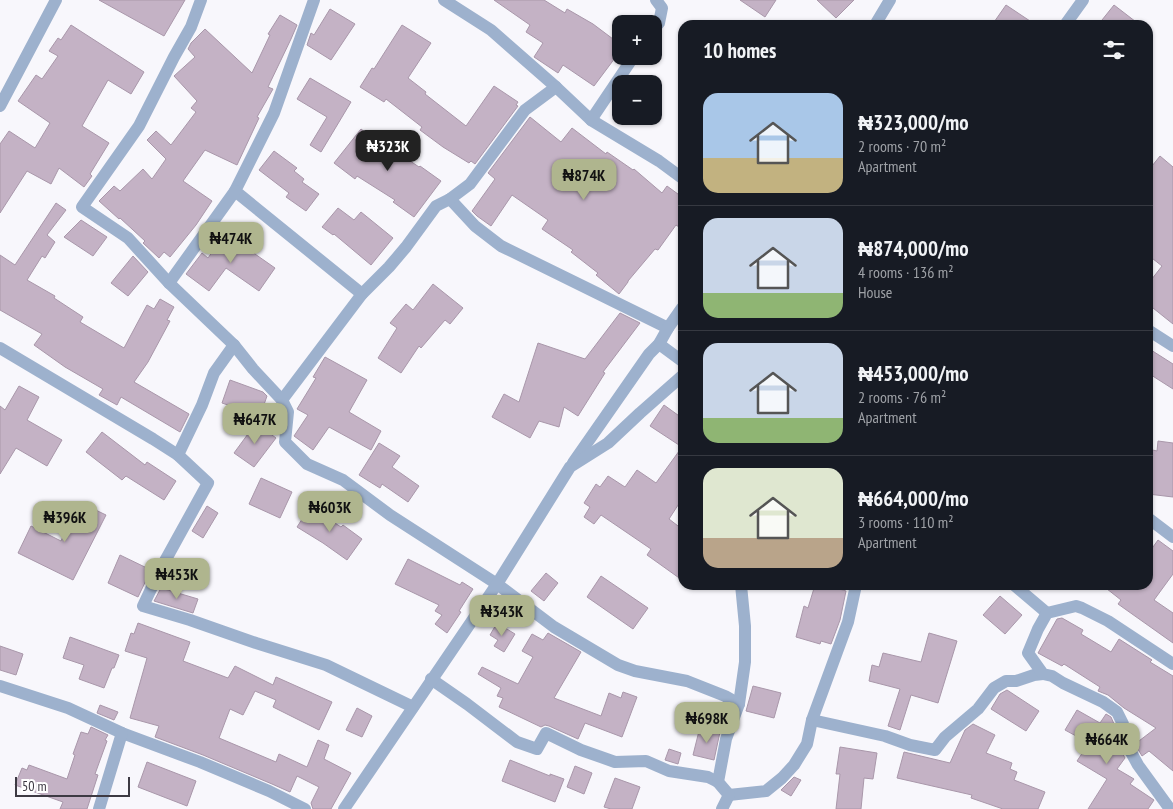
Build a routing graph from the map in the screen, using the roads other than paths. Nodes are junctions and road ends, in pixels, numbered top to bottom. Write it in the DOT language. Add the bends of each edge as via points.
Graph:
graph roads {
  1 [pos="56,0"];
  2 [pos="201,0"];
  3 [pos="314,0"];
  4 [pos="444,0"];
  5 [pos="656,0"];
  6 [pos="890,0"];
  7 [pos="1083,0"];
  8 [pos="661,15"];
  9 [pos="878,20"];
  10 [pos="1069,20"];
  11 [pos="628,65"];
  12 [pos="556,87"];
  13 [pos="0,106"];
  14 [pos="591,120"];
  15 [pos="678,175"];
  16 [pos="235,191"];
  17 [pos="450,199"];
  18 [pos="169,283"];
  19 [pos="362,294"];
  20 [pos="678,314"];
  21 [pos="668,328"];
  22 [pos="1153,333"];
  23 [pos="659,344"];
  24 [pos="234,345"];
  25 [pos="1173,346"];
  26 [pos="0,348"];
  27 [pos="678,358"];
  28 [pos="678,380"];
  29 [pos="282,400"];
  30 [pos="178,455"];
  31 [pos="570,467"];
  32 [pos="1153,521"];
  33 [pos="1172,533"];
  34 [pos="497,584"];
  35 [pos="741,590"];
  36 [pos="855,590"];
  37 [pos="1020,590"];
  38 [pos="1047,613"];
  39 [pos="1173,664"];
  40 [pos="1043,674"];
  41 [pos="431,679"];
  42 [pos="0,686"];
  43 [pos="739,704"];
  44 [pos="413,707"];
  45 [pos="812,720"];
  46 [pos="122,733"];
  47 [pos="718,782"];
  48 [pos="729,795"];
  49 [pos="99,809"];
  50 [pos="304,809"];
  51 [pos="344,809"];
  52 [pos="722,809"];
  53 [pos="1170,809"];
  1 -- 13 [label="street"];
  2 -- 18 [label="street" via="191,26 139,126 82,207 128,238"];
  3 -- 16 [label="street" via="274,113"];
  4 -- 12 [label="street" via="491,30"];
  5 -- 8 [label="street" via="662,8"];
  6 -- 9 [label="street"];
  7 -- 10 [label="street"];
  11 -- 14 [label="street"];
  12 -- 14 [label="street"];
  12 -- 17 [label="street" via="525,110 470,184"];
  14 -- 15 [label="street"];
  16 -- 18 [label="street"];
  16 -- 19 [label="street"];
  17 -- 19 [label="street" via="436,206 406,247"];
  17 -- 21 [label="street" via="475,226 501,246"];
  18 -- 24 [label="street"];
  19 -- 29 [label="street"];
  20 -- 21 [label="street"];
  21 -- 23 [label="street"];
  22 -- 25 [label="street"];
  23 -- 27 [label="street"];
  23 -- 31 [label="street"];
  24 -- 29 [label="street"];
  24 -- 30 [label="street" via="214,373"];
  26 -- 30 [label="street"];
  28 -- 31 [label="street" via="608,443"];
  29 -- 34 [label="street" via="288,412 285,442 307,464 343,480 390,515"];
  30 -- 44 [label="street" via="208,483 143,606 326,665"];
  31 -- 34 [label="street"];
  32 -- 33 [label="street"];
  34 -- 41 [label="street"];
  34 -- 43 [label="street" via="554,627 618,665 687,681"];
  35 -- 43 [label="street" via="745,662"];
  36 -- 45 [label="street" via="848,622"];
  37 -- 38 [label="street"];
  38 -- 39 [label="street" via="1076,606 1082,608 1108,621"];
  38 -- 40 [label="street" via="1028,652"];
  40 -- 45 [label="street" via="1006,681 994,688 935,750"];
  40 -- 53 [label="street" via="1103,702 1117,712 1124,724 1127,745"];
  41 -- 44 [label="street"];
  41 -- 47 [label="street" via="517,742 537,749 546,733 615,762 646,761 669,771 708,777"];
  42 -- 46 [label="street" via="68,708"];
  43 -- 47 [label="street" via="726,739"];
  44 -- 51 [label="street"];
  45 -- 48 [label="street" via="807,744 782,778 766,791"];
  46 -- 49 [label="street"];
  46 -- 50 [label="street" via="269,791"];
  47 -- 48 [label="street"];
  48 -- 52 [label="street"];
}
